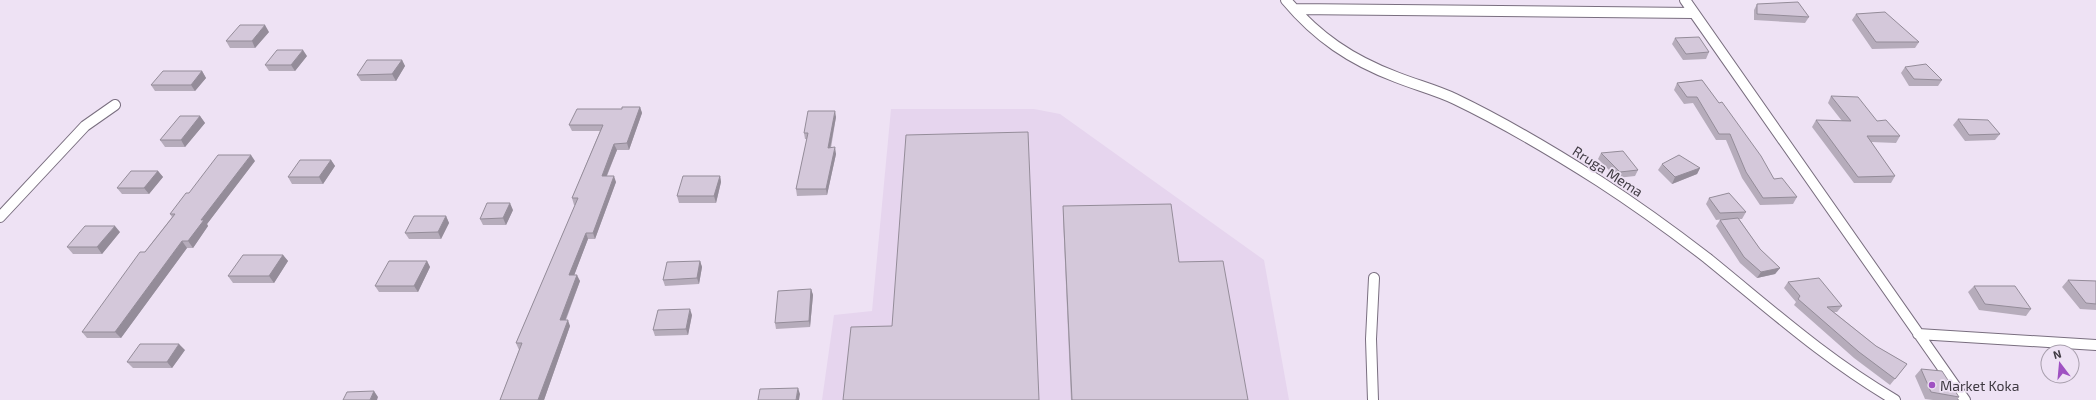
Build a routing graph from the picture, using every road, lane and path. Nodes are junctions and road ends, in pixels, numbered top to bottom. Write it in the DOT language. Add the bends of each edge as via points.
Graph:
graph roads {
  1 [pos="1286,0"];
  2 [pos="1685,0"];
  3 [pos="1294,9"];
  4 [pos="1693,13"];
  5 [pos="115,105"];
  6 [pos="0,218"];
  7 [pos="1374,278"];
  8 [pos="1918,334"];
  9 [pos="2096,345"];
  10 [pos="1374,400"];
  11 [pos="1895,400"];
  12 [pos="1965,400"];
  1 -- 3 [label="lane, Rruga Mema"];
  2 -- 4 [label="lane"];
  3 -- 4 [label="lane"];
  3 -- 11 [label="lane, Rruga Mema" via="1318,35 1346,53 1387,73 1453,98 1551,151 1645,212 1684,239 1835,363 1868,386"];
  4 -- 8 [label="lane"];
  5 -- 6 [label="lane" via="85,126"];
  7 -- 10 [label="lane" via="1370,355"];
  8 -- 9 [label="lane"];
  8 -- 12 [label="lane"];
}
